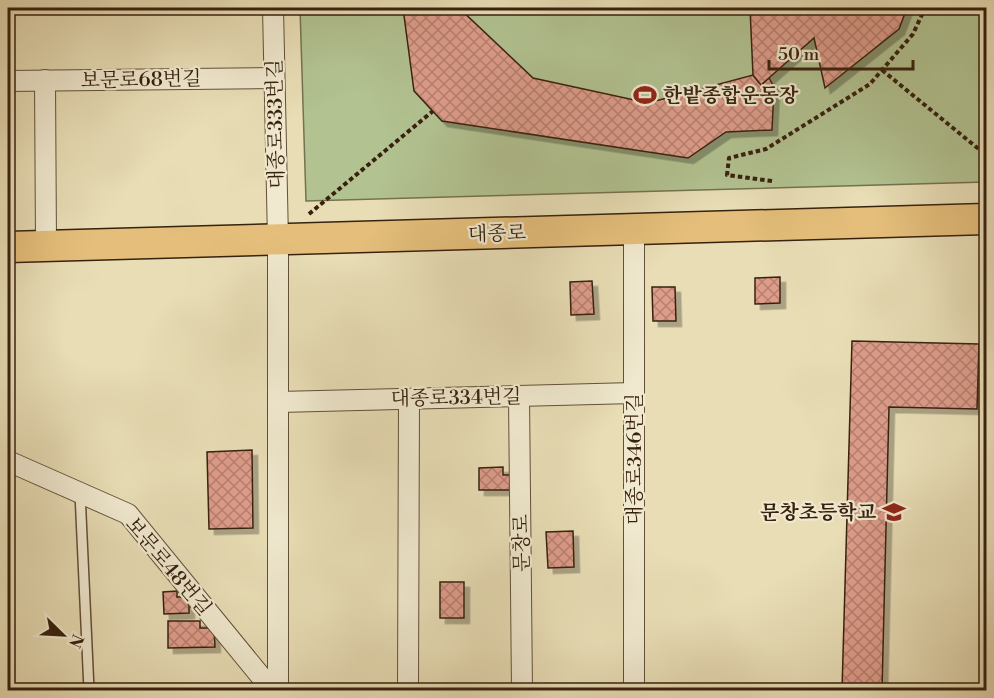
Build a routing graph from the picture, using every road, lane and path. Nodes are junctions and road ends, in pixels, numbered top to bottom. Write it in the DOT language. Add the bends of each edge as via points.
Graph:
graph roads {
  1 [pos="273,8"];
  2 [pos="925,8"];
  3 [pos="882,70"];
  4 [pos="274,78"];
  5 [pos="45,80"];
  6 [pos="8,81"];
  7 [pos="433,111"];
  8 [pos="987,155"];
  9 [pos="772,181"];
  10 [pos="305,218"];
  11 [pos="987,219"];
  12 [pos="634,228"];
  13 [pos="278,240"];
  14 [pos="46,246"];
  15 [pos="8,247"];
  16 [pos="634,393"];
  17 [pos="519,396"];
  18 [pos="409,399"];
  19 [pos="279,402"];
  20 [pos="8,461"];
  21 [pos="80,493"];
  22 [pos="88,690"];
  23 [pos="272,690"];
  24 [pos="278,690"];
  25 [pos="408,690"];
  26 [pos="522,690"];
  27 [pos="634,690"];
  1 -- 4 [label="street, 대종로333번길"];
  2 -- 3 [label="path" via="914,34"];
  3 -- 8 [label="path"];
  3 -- 9 [label="path" via="870,84 766,149 729,158 727,175"];
  4 -- 5 [label="street, 보문로68번길"];
  4 -- 13 [label="street, 대종로333번길"];
  5 -- 6 [label="street, 보문로68번길"];
  5 -- 14 [label="street"];
  7 -- 10 [label="path"];
  11 -- 12 [label="main road, 대종로"];
  12 -- 13 [label="main road, 대종로"];
  12 -- 16 [label="street, 대종로346번길"];
  13 -- 14 [label="main road, 대종로"];
  13 -- 19 [label="street"];
  14 -- 15 [label="main road, 대종로"];
  16 -- 17 [label="street, 대종로334번길"];
  16 -- 27 [label="street, 대종로346번길"];
  17 -- 18 [label="street, 대종로334번길"];
  17 -- 26 [label="street, 문창로"];
  18 -- 19 [label="street, 대종로334번길"];
  18 -- 25 [label="street"];
  19 -- 24 [label="street"];
  20 -- 21 [label="street, 보문로48번길"];
  21 -- 22 [label="lane"];
  21 -- 23 [label="street, 보문로48번길" via="128,514"];
}
